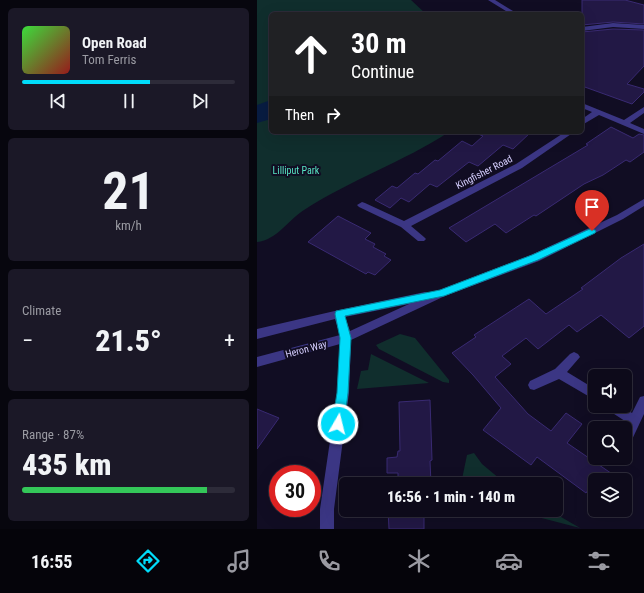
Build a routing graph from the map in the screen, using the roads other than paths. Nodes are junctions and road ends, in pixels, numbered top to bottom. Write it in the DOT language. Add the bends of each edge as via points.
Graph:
graph roads {
  1 [pos="491,0"];
  2 [pos="512,12"];
  3 [pos="644,27"];
  4 [pos="584,29"];
  5 [pos="584,106"];
  6 [pos="644,109"];
  7 [pos="598,112"];
  8 [pos="584,122"];
  9 [pos="625,123"];
  10 [pos="644,132"];
  11 [pos="567,134"];
  12 [pos="644,202"];
  13 [pos="363,205"];
  14 [pos="403,225"];
  15 [pos="421,239"];
  16 [pos="441,293"];
  17 [pos="339,314"];
  18 [pos="257,334"];
  19 [pos="345,338"];
  20 [pos="574,357"];
  21 [pos="257,362"];
  22 [pos="559,373"];
  23 [pos="534,385"];
  24 [pos="588,391"];
  25 [pos="644,401"];
  26 [pos="624,413"];
  27 [pos="635,420"];
  28 [pos="632,427"];
  29 [pos="327,529"];
  1 -- 2 [label="street"];
  3 -- 4 [label="street" via="624,24"];
  5 -- 7 [label="street"];
  6 -- 9 [label="street"];
  7 -- 8 [label="street"];
  7 -- 9 [label="street"];
  9 -- 10 [label="street"];
  11 -- 14 [label="street, Kingfisher Road" via="519,166"];
  12 -- 16 [label="street, Heron Way" via="620,217 535,258"];
  13 -- 14 [label="street"];
  14 -- 15 [label="street"];
  16 -- 17 [label="street, Heron Way"];
  16 -- 19 [label="street, Heron Way"];
  17 -- 18 [label="street, Heron Way"];
  17 -- 19 [label="street"];
  19 -- 21 [label="street, Heron Way"];
  19 -- 29 [label="street" via="343,393 327,509"];
  20 -- 22 [label="street"];
  22 -- 23 [label="street"];
  22 -- 24 [label="street"];
  25 -- 27 [label="street"];
  26 -- 27 [label="street"];
  27 -- 28 [label="street"];
}
